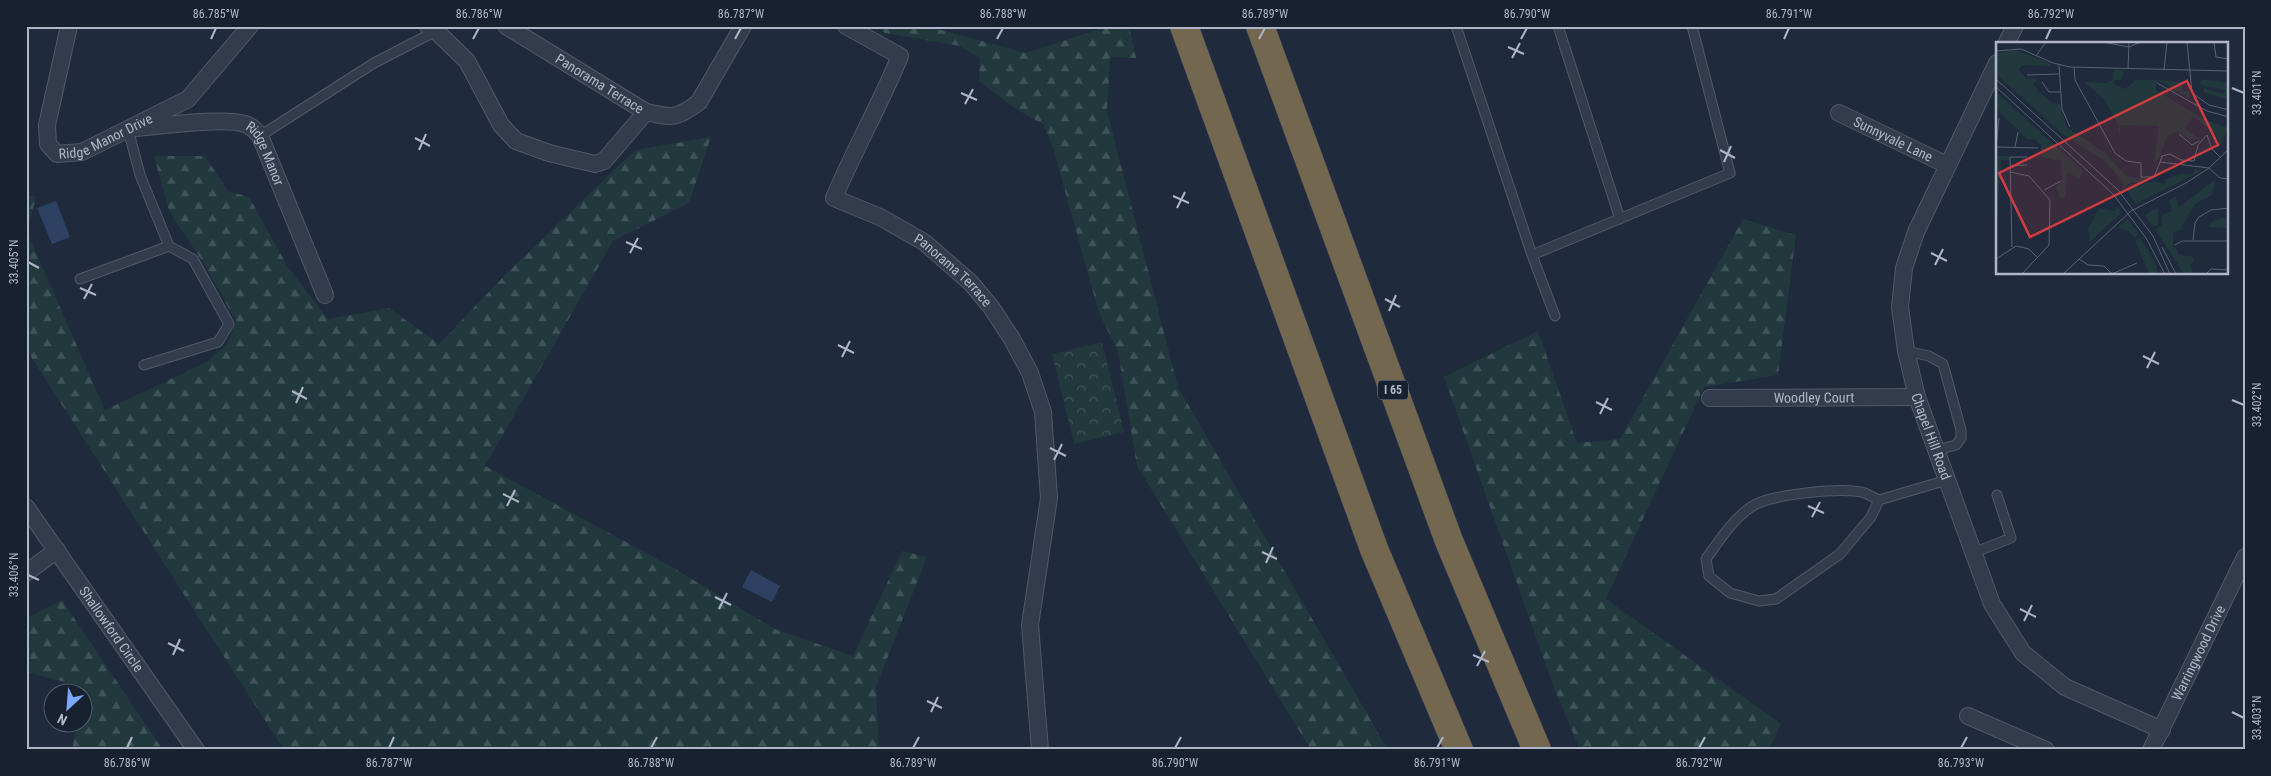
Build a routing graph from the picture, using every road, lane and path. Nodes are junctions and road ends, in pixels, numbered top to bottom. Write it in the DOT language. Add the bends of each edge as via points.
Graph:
graph roads {
  1 [pos="69,26"];
  2 [pos="250,26"];
  3 [pos="506,26"];
  4 [pos="743,26"];
  5 [pos="846,26"];
  6 [pos="1184,26"];
  7 [pos="1260,26"];
  8 [pos="1456,26"];
  9 [pos="1558,26"];
  10 [pos="1692,26"];
  11 [pos="2015,26"];
  12 [pos="432,29"];
  13 [pos="2007,42"];
  14 [pos="1996,64"];
  15 [pos="646,112"];
  16 [pos="1839,113"];
  17 [pos="128,129"];
  18 [pos="260,136"];
  19 [pos="1947,166"];
  20 [pos="1620,219"];
  21 [pos="169,246"];
  22 [pos="1532,254"];
  23 [pos="80,279"];
  24 [pos="326,295"];
  25 [pos="1555,316"];
  26 [pos="1906,351"];
  27 [pos="144,365"];
  28 [pos="1917,396"];
  29 [pos="1710,398"];
  30 [pos="1937,450"];
  31 [pos="1947,480"];
  32 [pos="1997,495"];
  33 [pos="1878,500"];
  34 [pos="26,507"];
  35 [pos="57,550"];
  36 [pos="1973,553"];
  37 [pos="2245,557"];
  38 [pos="26,573"];
  39 [pos="1968,716"];
  40 [pos="2162,730"];
  41 [pos="196,750"];
  42 [pos="1040,750"];
  43 [pos="1459,750"];
  44 [pos="1537,750"];
  45 [pos="2046,750"];
  46 [pos="2151,750"];
  1 -- 17 [label="street, Ridge Manor Drive" via="47,125 48,144 58,154 82,152"];
  2 -- 17 [label="street, Ridge Manor Drive" via="188,99"];
  3 -- 15 [label="street, Panorama Terrace"];
  4 -- 15 [label="street, Panorama Terrace" via="699,102 670,118"];
  5 -- 42 [label="street, Panorama Terrace" via="900,56 834,198 880,217 924,242 971,283 992,307 1012,339 1030,374 1043,412 1049,498 1033,598 1031,650"];
  6 -- 43 [label="highway" via="1374,549"];
  7 -- 44 [label="highway, I 65" via="1449,541"];
  8 -- 22 [label="lane"];
  9 -- 20 [label="lane"];
  10 -- 20 [label="lane" via="1730,173"];
  11 -- 13 [label="street"];
  12 -- 15 [label="street" via="467,61 501,126 516,141 594,164 604,161"];
  12 -- 18 [label="lane"];
  14 -- 19 [label="street, Chapel Hill Road"];
  16 -- 19 [label="street, Sunnyvale Lane"];
  17 -- 18 [label="street, Ridge Manor" via="227,122 254,127"];
  17 -- 21 [label="lane" via="140,175"];
  18 -- 24 [label="street, Ridge Manor"];
  19 -- 26 [label="street, Chapel Hill Road" via="1916,232 1904,268 1900,307"];
  20 -- 22 [label="lane"];
  21 -- 23 [label="lane"];
  21 -- 27 [label="lane" via="194,259 228,324 218,342"];
  22 -- 25 [label="lane"];
  26 -- 28 [label="street, Chapel Hill Road"];
  26 -- 30 [label="lane" via="1929,356 1943,364 1961,438 1956,444"];
  28 -- 29 [label="street, Woodley Court"];
  28 -- 30 [label="street, Chapel Hill Road"];
  30 -- 31 [label="street, Chapel Hill Road"];
  31 -- 33 [label="lane"];
  31 -- 36 [label="street, Chapel Hill Road"];
  32 -- 36 [label="lane" via="2011,538"];
  33 -- 33 [label="lane" via="1871,517 1840,554 1776,599 1759,601 1730,593 1709,576 1706,559 1750,507 1764,499 1786,494 1837,492 1863,493"];
  34 -- 35 [label="street, Shallowford Circle"];
  35 -- 38 [label="street"];
  35 -- 41 [label="street, Shallowford Circle"];
  36 -- 40 [label="street, Chapel Hill Road" via="1992,604 2023,653 2065,687"];
  37 -- 40 [label="street, Warringwood Drive" via="2170,707"];
  39 -- 45 [label="street"];
  40 -- 46 [label="street, Warringwood Drive"];
}
